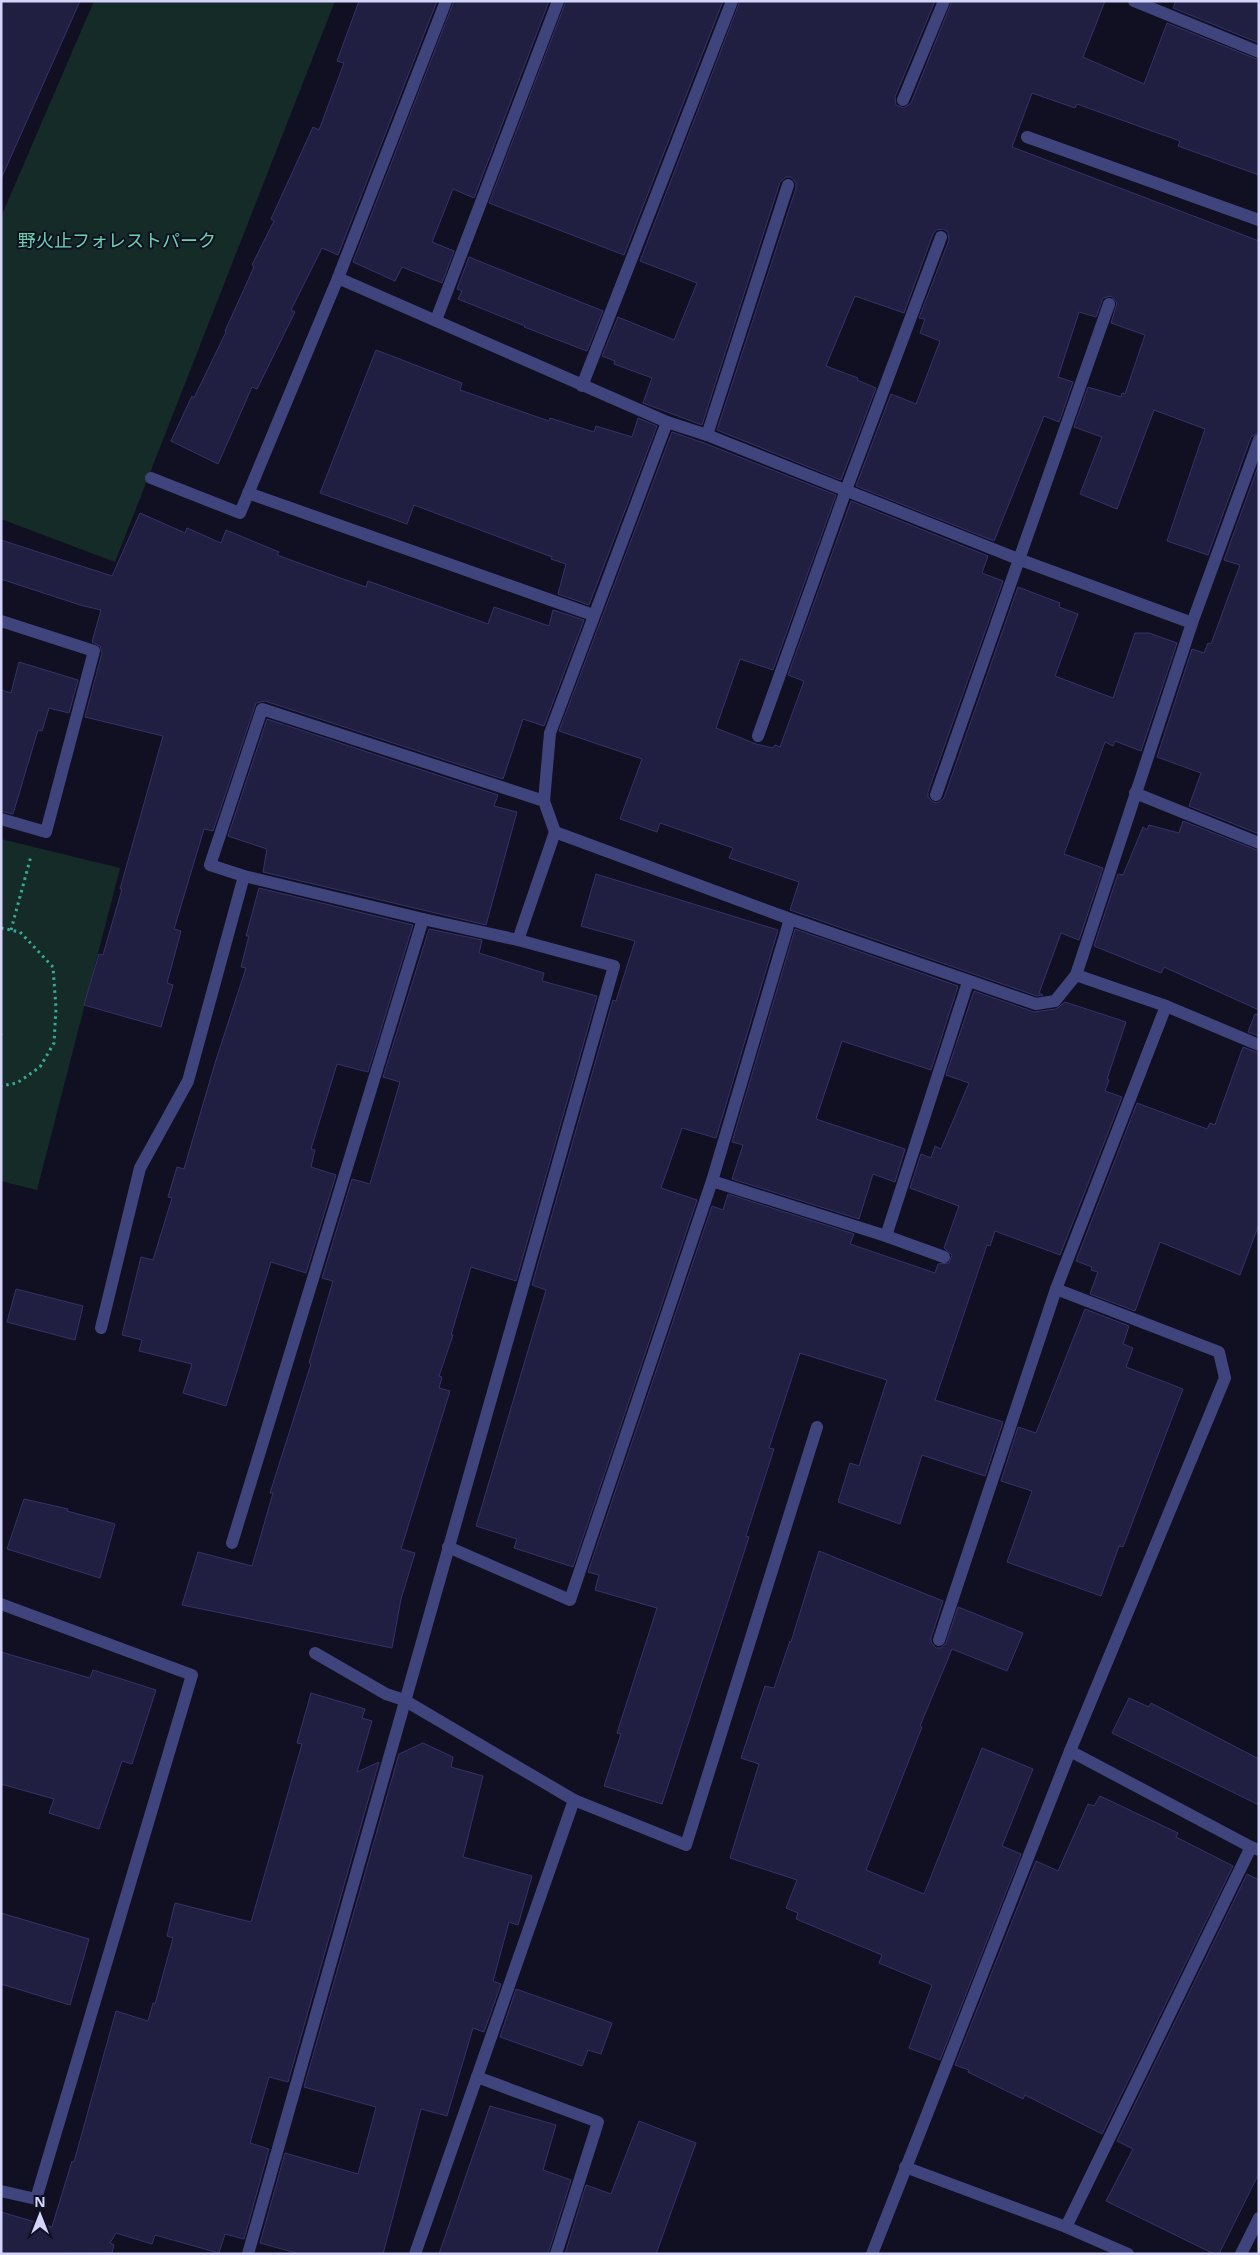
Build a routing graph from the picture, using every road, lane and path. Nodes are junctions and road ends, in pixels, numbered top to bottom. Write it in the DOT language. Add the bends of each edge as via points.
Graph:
graph roads {
  1 [pos="446,1"];
  2 [pos="558,1"];
  3 [pos="732,1"];
  4 [pos="944,1"];
  5 [pos="1134,1"];
  6 [pos="1259,52"];
  7 [pos="903,100"];
  8 [pos="1027,136"];
  9 [pos="788,185"];
  10 [pos="1259,220"];
  11 [pos="941,237"];
  12 [pos="338,278"];
  13 [pos="1109,304"];
  14 [pos="436,320"];
  15 [pos="582,386"];
  16 [pos="667,422"];
  17 [pos="707,435"];
  18 [pos="1259,440"];
  19 [pos="151,478"];
  20 [pos="846,490"];
  21 [pos="248,493"];
  22 [pos="1018,559"];
  23 [pos="593,615"];
  24 [pos="1,621"];
  25 [pos="1192,623"];
  26 [pos="758,736"];
  27 [pos="1135,793"];
  28 [pos="936,795"];
  29 [pos="544,801"];
  30 [pos="1,819"];
  31 [pos="38,830"];
  32 [pos="555,832"];
  33 [pos="1259,843"];
  34 [pos="244,876"];
  35 [pos="422,919"];
  36 [pos="790,920"];
  37 [pos="1,928"];
  38 [pos="11,930"];
  39 [pos="518,940"];
  40 [pos="1076,974"];
  41 [pos="968,982"];
  42 [pos="1166,1006"];
  43 [pos="1259,1045"];
  44 [pos="1,1086"];
  45 [pos="712,1181"];
  46 [pos="886,1236"];
  47 [pos="944,1256"];
  48 [pos="1056,1290"];
  49 [pos="102,1328"];
  50 [pos="817,1427"];
  51 [pos="232,1543"];
  52 [pos="448,1547"];
  53 [pos="1,1604"];
  54 [pos="939,1640"];
  55 [pos="315,1653"];
  56 [pos="404,1700"];
  57 [pos="1070,1751"];
  58 [pos="574,1800"];
  59 [pos="1255,1849"];
  60 [pos="477,2077"];
  61 [pos="906,2167"];
  62 [pos="1,2191"];
  63 [pos="1259,2218"];
  64 [pos="1066,2227"];
  65 [pos="248,2254"];
  66 [pos="416,2254"];
  67 [pos="556,2254"];
  68 [pos="872,2254"];
  69 [pos="1128,2254"];
  70 [pos="1241,2254"];
  1 -- 12 [label="street"];
  2 -- 14 [label="street"];
  3 -- 15 [label="street"];
  4 -- 7 [label="street"];
  5 -- 6 [label="street"];
  8 -- 10 [label="street"];
  9 -- 17 [label="street"];
  11 -- 20 [label="street"];
  12 -- 14 [label="street"];
  12 -- 21 [label="street"];
  13 -- 22 [label="street"];
  14 -- 15 [label="street"];
  15 -- 16 [label="street"];
  16 -- 17 [label="street"];
  16 -- 23 [label="street"];
  17 -- 20 [label="street"];
  18 -- 25 [label="street"];
  19 -- 21 [label="street" via="240,513"];
  20 -- 22 [label="street"];
  20 -- 26 [label="street"];
  21 -- 23 [label="street"];
  22 -- 25 [label="street"];
  22 -- 28 [label="street"];
  23 -- 29 [label="street" via="550,733"];
  24 -- 31 [label="street" via="94,651 46,832"];
  25 -- 27 [label="street"];
  27 -- 33 [label="street"];
  27 -- 40 [label="street"];
  29 -- 32 [label="street"];
  29 -- 34 [label="street" via="262,709 210,865"];
  30 -- 31 [label="street"];
  31 -- 38 [label="path"];
  32 -- 36 [label="street"];
  32 -- 39 [label="street"];
  34 -- 35 [label="street"];
  34 -- 49 [label="street" via="188,1081 140,1168"];
  35 -- 39 [label="street"];
  35 -- 51 [label="street"];
  36 -- 41 [label="street"];
  36 -- 45 [label="street"];
  37 -- 38 [label="path"];
  38 -- 44 [label="path" via="20,932 53,967 54,1043 40,1067 17,1083"];
  39 -- 52 [label="street" via="614,966"];
  40 -- 41 [label="street" via="1055,1001 1036,1004"];
  40 -- 42 [label="street"];
  41 -- 46 [label="street"];
  42 -- 43 [label="street"];
  42 -- 48 [label="street"];
  45 -- 46 [label="street"];
  45 -- 52 [label="street" via="570,1600"];
  46 -- 47 [label="street"];
  48 -- 54 [label="street"];
  48 -- 57 [label="street" via="1219,1352 1225,1378"];
  50 -- 58 [label="street" via="686,1845"];
  52 -- 56 [label="street"];
  53 -- 62 [label="street" via="192,1675 36,2199"];
  55 -- 56 [label="street" via="386,1694"];
  56 -- 58 [label="street"];
  56 -- 65 [label="street"];
  57 -- 59 [label="street"];
  57 -- 61 [label="street"];
  58 -- 60 [label="street"];
  59 -- 64 [label="street"];
  60 -- 66 [label="street"];
  60 -- 67 [label="street" via="598,2122"];
  61 -- 64 [label="street"];
  61 -- 68 [label="street"];
  63 -- 70 [label="street"];
  64 -- 69 [label="street"];
}
